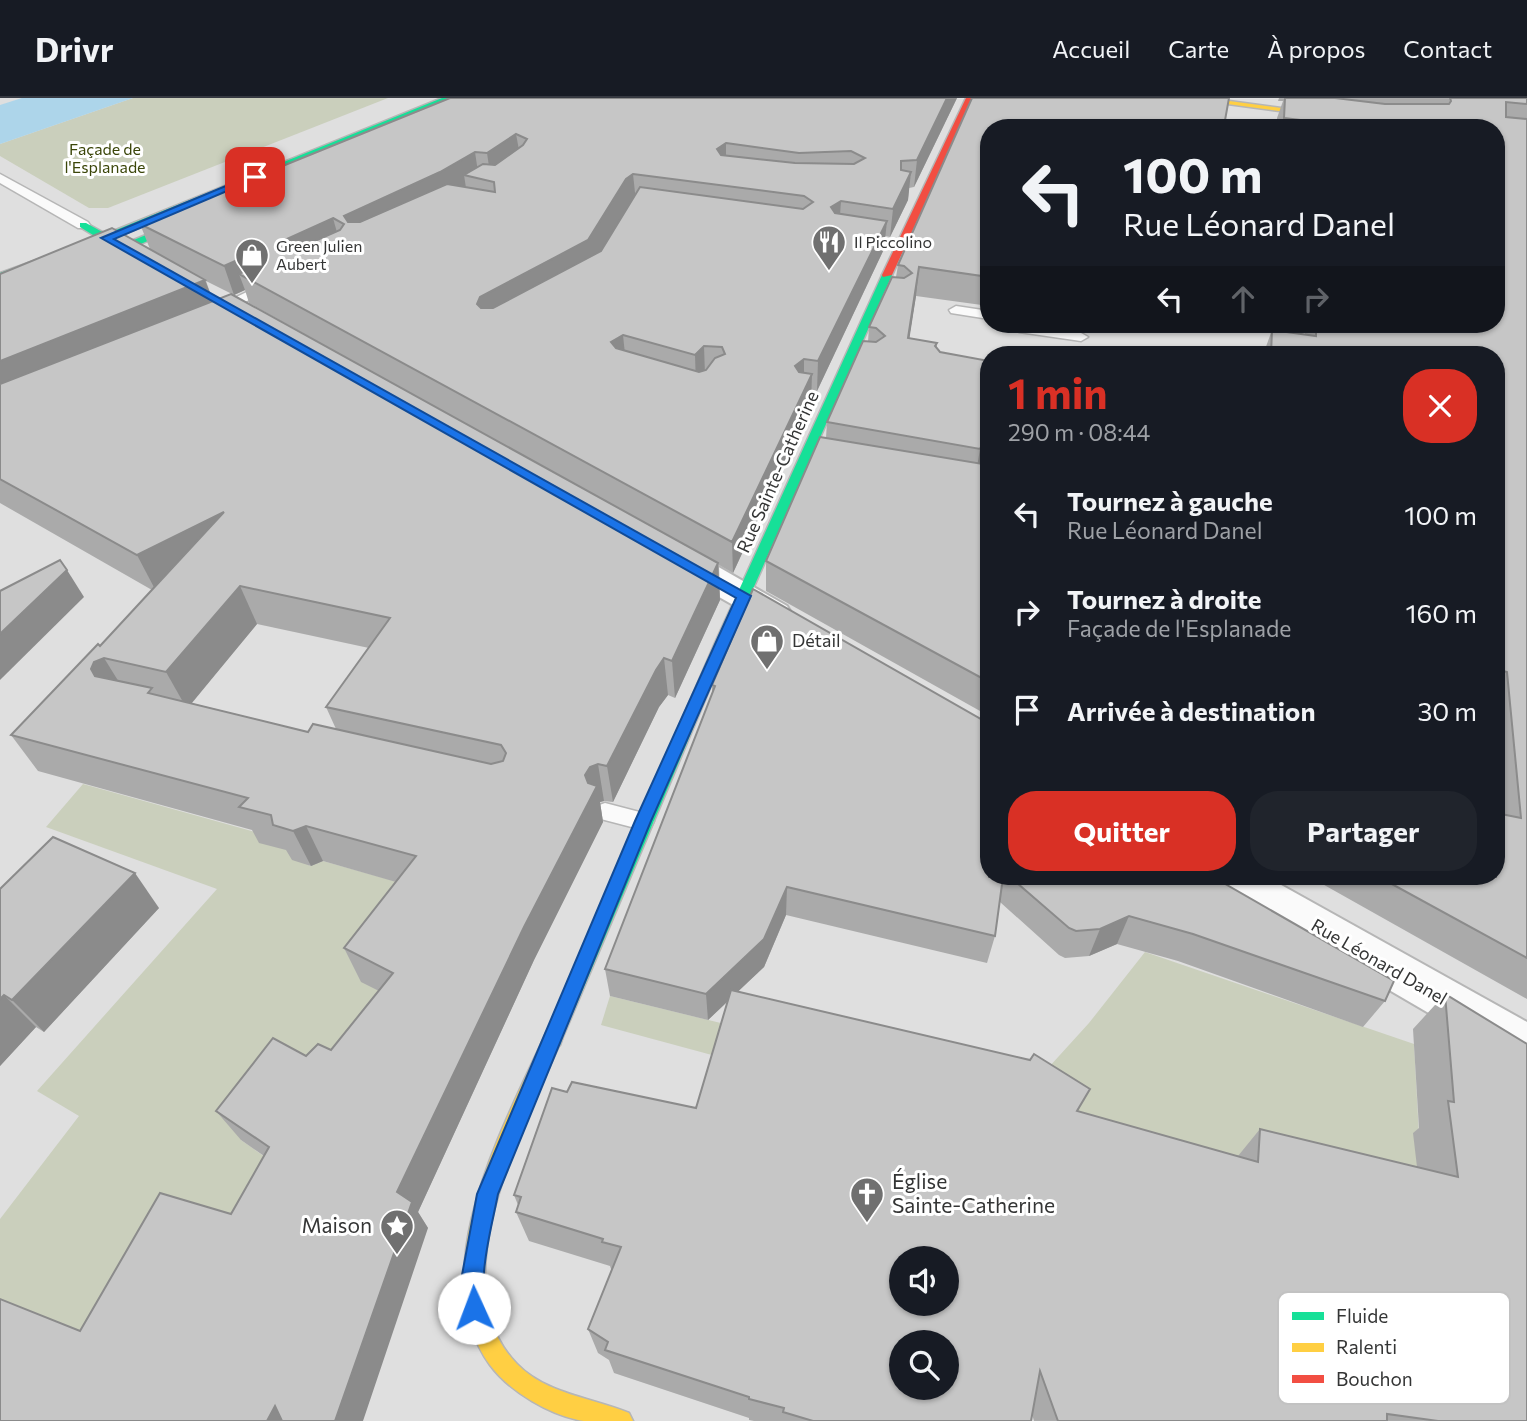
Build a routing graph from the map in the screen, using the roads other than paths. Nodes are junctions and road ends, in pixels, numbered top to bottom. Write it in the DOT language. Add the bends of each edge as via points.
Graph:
graph roads {
  1 [pos="970,98"];
  2 [pos="1187,98"];
  3 [pos="455,103"];
  4 [pos="1356,119"];
  5 [pos="0,178"];
  6 [pos="108,215"];
  7 [pos="83,225"];
  8 [pos="62,233"];
  9 [pos="114,243"];
  10 [pos="150,262"];
  11 [pos="0,276"];
  12 [pos="0,295"];
  13 [pos="956,310"];
  14 [pos="980,313"];
  15 [pos="1053,333"];
  16 [pos="1081,337"];
  17 [pos="647,541"];
  18 [pos="744,596"];
  19 [pos="801,629"];
  20 [pos="605,812"];
  21 [pos="643,821"];
  22 [pos="1245,885"];
  23 [pos="1527,1046"];
  24 [pos="621,1421"];
  1 -- 18 [label="street, Rue Sainte-Catherine" via="895,244 883,299 855,362 825,399 812,458"];
  2 -- 4 [label="street"];
  3 -- 9 [label="street"];
  5 -- 7 [label="lane"];
  6 -- 7 [label="street"];
  7 -- 8 [label="street"];
  7 -- 9 [label="street"];
  9 -- 10 [label="street"];
  9 -- 11 [label="street"];
  9 -- 12 [label="street"];
  13 -- 14 [label="lane"];
  15 -- 16 [label="lane"];
  17 -- 18 [label="street"];
  18 -- 19 [label="street"];
  18 -- 21 [label="street, Rue Sainte-Catherine"];
  20 -- 21 [label="lane"];
  21 -- 24 [label="street, Rue Sainte-Catherine" via="488,1194 472,1275 474,1308 486,1345 501,1367 535,1391"];
  22 -- 23 [label="street, Rue Léonard Danel"];
}
